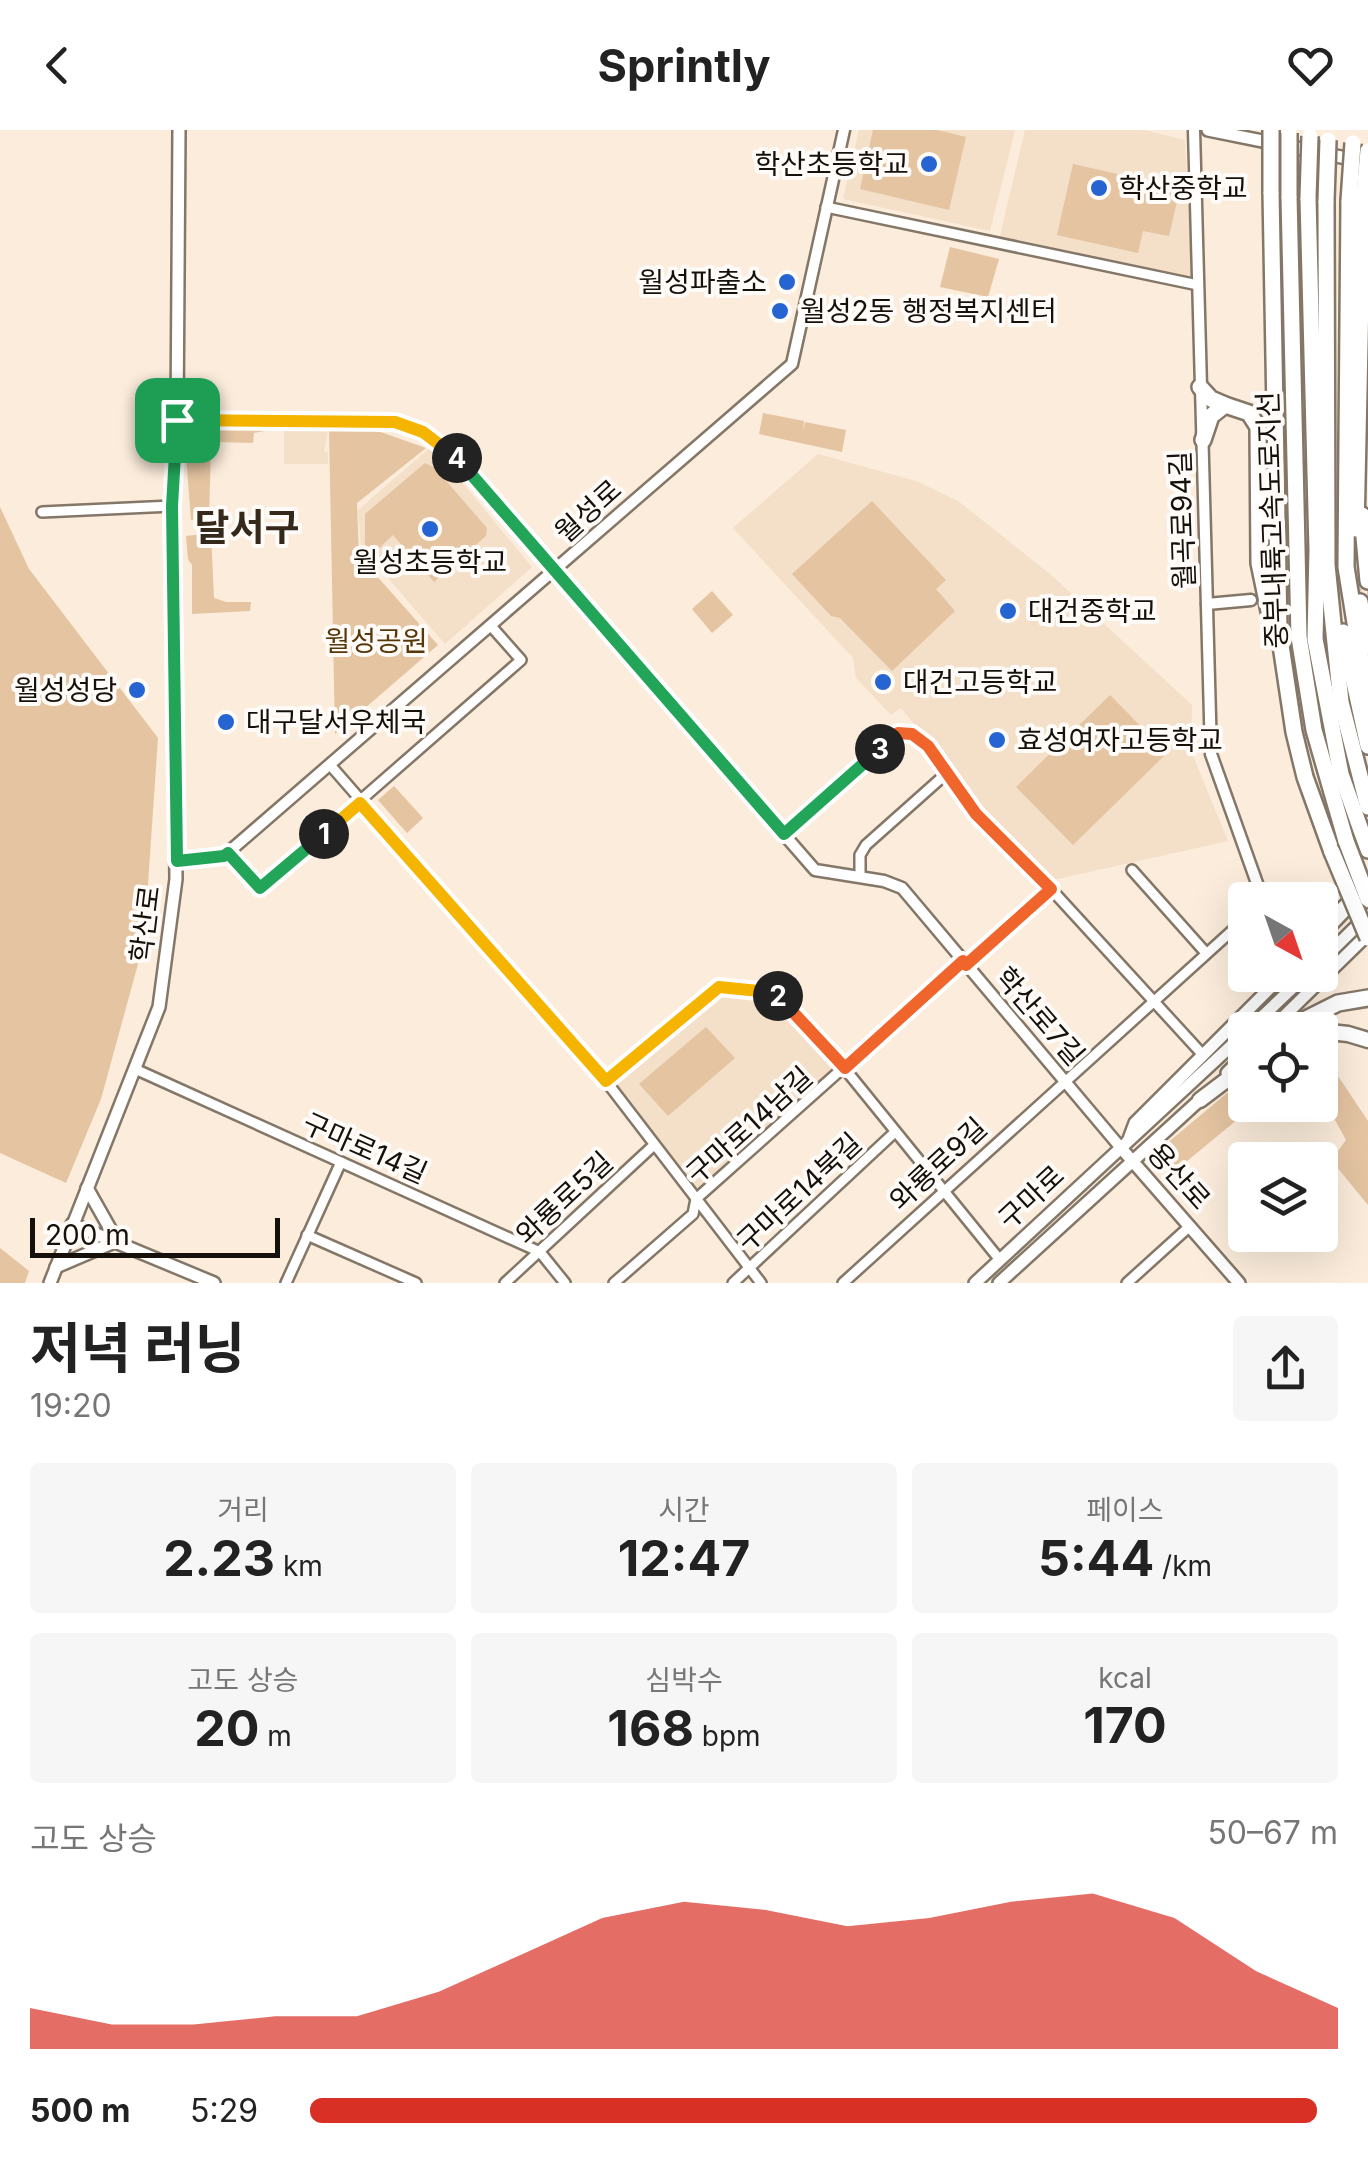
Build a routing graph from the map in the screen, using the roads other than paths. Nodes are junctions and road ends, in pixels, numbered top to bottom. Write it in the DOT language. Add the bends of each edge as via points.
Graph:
graph roads {
  1 [pos="179,130"];
  2 [pos="844,130"];
  3 [pos="1194,130"];
  4 [pos="1208,130"];
  5 [pos="1271,130"];
  6 [pos="1289,131"];
  7 [pos="1310,133"];
  8 [pos="1328,135"];
  9 [pos="1359,141"];
  10 [pos="1368,162"];
  11 [pos="1356,203"];
  12 [pos="826,207"];
  13 [pos="1198,285"];
  14 [pos="1200,388"];
  15 [pos="1225,405"];
  16 [pos="177,420"];
  17 [pos="1203,440"];
  18 [pos="1348,449"];
  19 [pos="1359,470"];
  20 [pos="172,506"];
  21 [pos="42,512"];
  22 [pos="556,570"];
  23 [pos="1368,581"];
  24 [pos="1251,600"];
  25 [pos="1207,604"];
  26 [pos="491,626"];
  27 [pos="1368,647"];
  28 [pos="1368,703"];
  29 [pos="1294,732"];
  30 [pos="1368,746"];
  31 [pos="332,766"];
  32 [pos="948,772"];
  33 [pos="360,803"];
  34 [pos="1368,807"];
  35 [pos="784,834"];
  36 [pos="1368,850"];
  37 [pos="228,853"];
  38 [pos="177,861"];
  39 [pos="1132,870"];
  40 [pos="860,877"];
  41 [pos="1257,882"];
  42 [pos="1368,884"];
  43 [pos="1051,889"];
  44 [pos="1368,899"];
  45 [pos="1338,915"];
  46 [pos="1368,915"];
  47 [pos="1228,934"];
  48 [pos="1368,936"];
  49 [pos="1338,944"];
  50 [pos="1206,953"];
  51 [pos="965,963"];
  52 [pos="1264,992"];
  53 [pos="1288,992"];
  54 [pos="1368,998"];
  55 [pos="1153,1000"];
  56 [pos="1268,1012"];
  57 [pos="1289,1012"];
  58 [pos="1320,1012"];
  59 [pos="1338,1033"];
  60 [pos="1368,1040"];
  61 [pos="1228,1049"];
  62 [pos="1203,1055"];
  63 [pos="845,1068"];
  64 [pos="134,1069"];
  65 [pos="1228,1072"];
  66 [pos="1065,1079"];
  67 [pos="1228,1079"];
  68 [pos="606,1081"];
  69 [pos="1200,1100"];
  70 [pos="895,1132"];
  71 [pos="654,1145"];
  72 [pos="1124,1145"];
  73 [pos="341,1162"];
  74 [pos="1132,1162"];
  75 [pos="88,1188"];
  76 [pos="942,1190"];
  77 [pos="696,1199"];
  78 [pos="72,1224"];
  79 [pos="1190,1226"];
  80 [pos="307,1235"];
  81 [pos="117,1241"];
  82 [pos="540,1252"];
  83 [pos="1000,1260"];
  84 [pos="56,1267"];
  85 [pos="750,1269"];
  86 [pos="1015,1278"];
  87 [pos="50,1283"];
  88 [pos="214,1283"];
  89 [pos="286,1283"];
  90 [pos="416,1283"];
  91 [pos="505,1283"];
  92 [pos="565,1283"];
  93 [pos="614,1283"];
  94 [pos="733,1283"];
  95 [pos="761,1283"];
  96 [pos="844,1283"];
  97 [pos="974,1283"];
  98 [pos="999,1283"];
  99 [pos="1127,1283"];
  100 [pos="1239,1283"];
  1 -- 16 [label="main road, 학산로"];
  2 -- 12 [label="street, 월성로"];
  3 -- 13 [label="street, 월곡로94길"];
  4 -- 10 [label="main road"];
  5 -- 29 [label="highway, bridge" via="1275,548"];
  6 -- 44 [label="highway, 중부내륙고속도로지선, bridge" via="1298,637 1317,746"];
  7 -- 36 [label="highway, 중부내륙고속도로지선, bridge" via="1315,639 1341,774"];
  8 -- 34 [label="highway, bridge" via="1327,566 1341,702"];
  9 -- 11 [label="highway, bridge"];
  11 -- 18 [label="highway"];
  11 -- 19 [label="highway"];
  12 -- 13 [label="street"];
  12 -- 22 [label="street, 월성로" via="792,364"];
  13 -- 14 [label="street, 월곡로94길"];
  14 -- 15 [label="highway"];
  14 -- 17 [label="street, 월곡로94길"];
  15 -- 17 [label="highway" via="1210,416"];
  15 -- 29 [label="highway" via="1249,413 1258,427 1259,564"];
  16 -- 20 [label="main road, 학산로"];
  16 -- 22 [label="street, 학산로7길" via="395,422 423,432 447,447"];
  17 -- 25 [label="street, 월곡로94길"];
  18 -- 28 [label="highway" via="1346,567"];
  18 -- 30 [label="highway" via="1337,565 1344,643"];
  19 -- 23 [label="highway"];
  19 -- 27 [label="highway" via="1355,566"];
  20 -- 21 [label="street"];
  20 -- 38 [label="main road, 학산로"];
  22 -- 26 [label="street, 월성로"];
  22 -- 35 [label="street, 학산로7길"];
  24 -- 25 [label="street"];
  25 -- 41 [label="street, 월곡로94길" via="1212,754"];
  26 -- 31 [label="street, 월성로"];
  26 -- 33 [label="street" via="521,660"];
  29 -- 48 [label="highway, bridge" via="1332,852"];
  31 -- 33 [label="street"];
  31 -- 37 [label="street, 월성로"];
  32 -- 35 [label="street" via="928,746 898,733"];
  32 -- 40 [label="street" via="866,845"];
  32 -- 43 [label="street" via="976,814"];
  33 -- 37 [label="street" via="260,888"];
  33 -- 68 [label="street"];
  35 -- 40 [label="street, 학산로7길" via="814,870"];
  37 -- 38 [label="street"];
  38 -- 64 [label="main road, 학산로" via="159,1008"];
  39 -- 50 [label="street"];
  40 -- 51 [label="street, 학산로7길" via="902,888"];
  42 -- 45 [label="highway"];
  43 -- 51 [label="street, 구마로14남길"];
  43 -- 55 [label="street"];
  46 -- 49 [label="main road"];
  47 -- 50 [label="street, 와룡로9길"];
  48 -- 57 [label="main road"];
  50 -- 55 [label="street, 와룡로9길"];
  51 -- 63 [label="street, 구마로14남길"];
  51 -- 66 [label="street, 학산로7길"];
  52 -- 62 [label="main road"];
  53 -- 56 [label="main road"];
  54 -- 58 [label="highway"];
  55 -- 62 [label="street"];
  55 -- 66 [label="street, 와룡로9길"];
  59 -- 60 [label="highway"];
  61 -- 72 [label="main road"];
  62 -- 72 [label="main road" via="1135,1123"];
  63 -- 68 [label="street" via="776,994 719,987"];
  63 -- 70 [label="street"];
  63 -- 77 [label="street, 구마로14남길"];
  64 -- 73 [label="street, 구마로14길"];
  64 -- 75 [label="main road, 학산로"];
  65 -- 69 [label="main road, 구마로"];
  66 -- 72 [label="street, 학산로7길"];
  66 -- 76 [label="street, 와룡로9길"];
  67 -- 69 [label="highway"];
  68 -- 71 [label="street"];
  69 -- 74 [label="main road, 구마로"];
  70 -- 76 [label="street"];
  70 -- 85 [label="street, 구마로14북길"];
  71 -- 77 [label="street"];
  71 -- 82 [label="street, 와룡로5길"];
  72 -- 74 [label="main road, 용산로"];
  72 -- 83 [label="main road, 구마로"];
  73 -- 80 [label="street"];
  73 -- 82 [label="street, 구마로14길"];
  74 -- 79 [label="main road, 용산로"];
  74 -- 86 [label="main road, 구마로"];
  75 -- 78 [label="main road, 학산로"];
  75 -- 81 [label="main road"];
  76 -- 83 [label="street"];
  76 -- 96 [label="street, 와룡로9길"];
  77 -- 85 [label="street"];
  77 -- 93 [label="street, 구마로14남길" via="693,1214"];
  78 -- 81 [label="main road"];
  78 -- 84 [label="main road, 학산로"];
  79 -- 99 [label="street"];
  79 -- 100 [label="main road, 용산로"];
  80 -- 89 [label="street"];
  80 -- 90 [label="street"];
  81 -- 84 [label="main road"];
  81 -- 88 [label="main road"];
  82 -- 91 [label="street, 와룡로5길"];
  82 -- 92 [label="street, 구마로14길"];
  83 -- 97 [label="main road, 구마로"];
  84 -- 87 [label="main road, 학산로"];
  85 -- 94 [label="street, 구마로14북길"];
  85 -- 95 [label="street"];
  86 -- 98 [label="main road, 구마로"];
}
